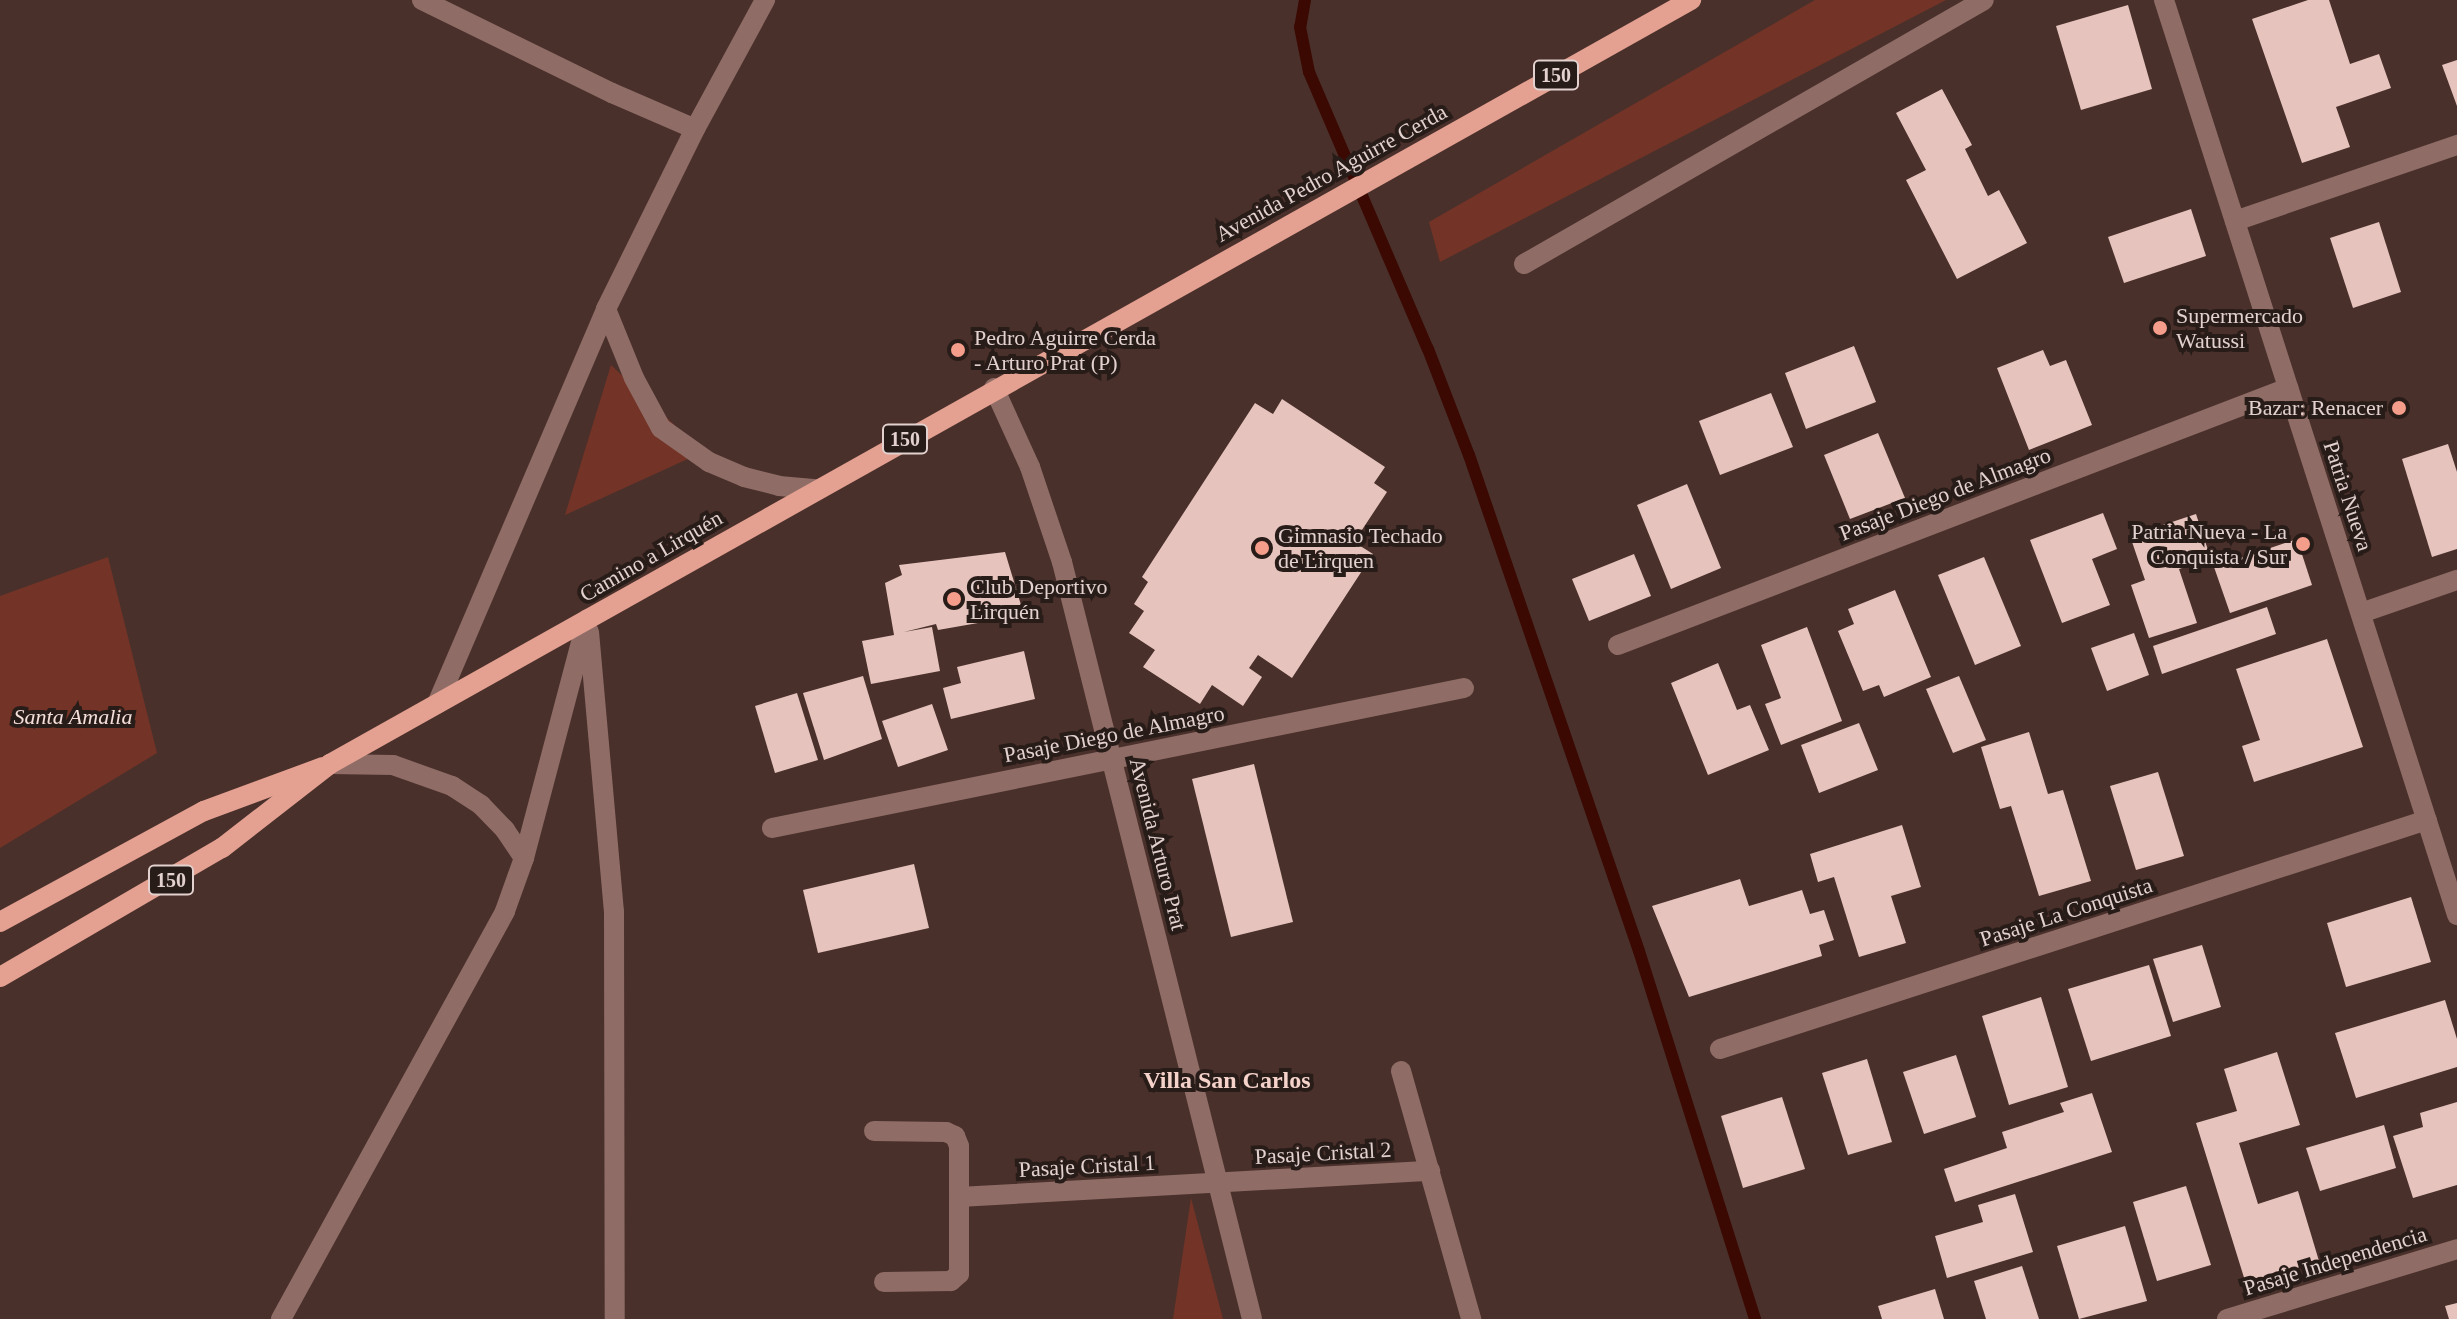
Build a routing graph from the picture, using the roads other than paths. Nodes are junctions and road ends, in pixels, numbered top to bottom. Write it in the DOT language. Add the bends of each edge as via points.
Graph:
graph roads {
  1 [pos="422,0"];
  2 [pos="765,0"];
  3 [pos="1691,0"];
  4 [pos="1984,0"];
  5 [pos="2164,0"];
  6 [pos="695,129"];
  7 [pos="2457,145"];
  8 [pos="2235,221"];
  9 [pos="1524,264"];
  10 [pos="606,309"];
  11 [pos="994,388"];
  12 [pos="2288,388"];
  13 [pos="816,489"];
  14 [pos="2457,580"];
  15 [pos="2361,613"];
  16 [pos="587,619"];
  17 [pos="1618,645"];
  18 [pos="1464,688"];
  19 [pos="437,704"];
  20 [pos="1112,759"];
  21 [pos="330,764"];
  22 [pos="2427,820"];
  23 [pos="772,828"];
  24 [pos="524,858"];
  25 [pos="2457,915"];
  26 [pos="0,922"];
  27 [pos="0,977"];
  28 [pos="1720,1049"];
  29 [pos="1401,1071"];
  30 [pos="874,1131"];
  31 [pos="1430,1171"];
  32 [pos="1218,1183"];
  33 [pos="959,1197"];
  34 [pos="2457,1249"];
  35 [pos="884,1282"];
  36 [pos="281,1319"];
  37 [pos="615,1319"];
  38 [pos="1252,1319"];
  39 [pos="1471,1319"];
  40 [pos="2227,1319"];
  1 -- 6 [label="street"];
  2 -- 6 [label="street"];
  3 -- 11 [label="main road, Avenida Pedro Aguirre Cerda / 150"];
  4 -- 9 [label="street"];
  5 -- 8 [label="street, Patria Nueva"];
  6 -- 10 [label="street"];
  7 -- 8 [label="street"];
  8 -- 12 [label="street, Patria Nueva"];
  10 -- 13 [label="street" via="661,428 709,462 744,477"];
  10 -- 19 [label="street"];
  11 -- 13 [label="main road, Camino a Lirquén / 150"];
  11 -- 20 [label="street, Avenida Arturo Prat" via="1048,514"];
  12 -- 15 [label="street, Patria Nueva"];
  12 -- 17 [label="street, Pasaje Diego de Almagro"];
  13 -- 16 [label="main road, Camino a Lirquén / 150"];
  14 -- 15 [label="street"];
  15 -- 22 [label="street, Patria Nueva"];
  16 -- 19 [label="main road, Camino a Lirquén / 150"];
  16 -- 24 [label="street"];
  16 -- 37 [label="street" via="614,911"];
  18 -- 20 [label="street, Pasaje Diego de Almagro"];
  19 -- 21 [label="main road, Camino a Lirquén / 150"];
  20 -- 23 [label="street, Pasaje Diego de Almagro"];
  20 -- 32 [label="street, Avenida Arturo Prat"];
  21 -- 24 [label="street" via="393,765 452,786 481,805"];
  21 -- 26 [label="main road, Camino a Lirquén / 150" via="192,816"];
  21 -- 27 [label="main road, Camino a Lirquén / 150" via="222,848"];
  22 -- 25 [label="street, Patria Nueva"];
  22 -- 28 [label="street, Pasaje La Conquista"];
  24 -- 36 [label="street" via="505,911"];
  29 -- 31 [label="street, Pasaje Cristal 2"];
  30 -- 33 [label="street" via="955,1136"];
  31 -- 32 [label="street, Pasaje Cristal 2"];
  31 -- 39 [label="street, Pasaje Cristal 2"];
  32 -- 33 [label="street, Pasaje Cristal 1"];
  32 -- 38 [label="street, Avenida Arturo Prat"];
  33 -- 35 [label="street" via="955,1279"];
  34 -- 40 [label="street, Pasaje Independencia"];
}
